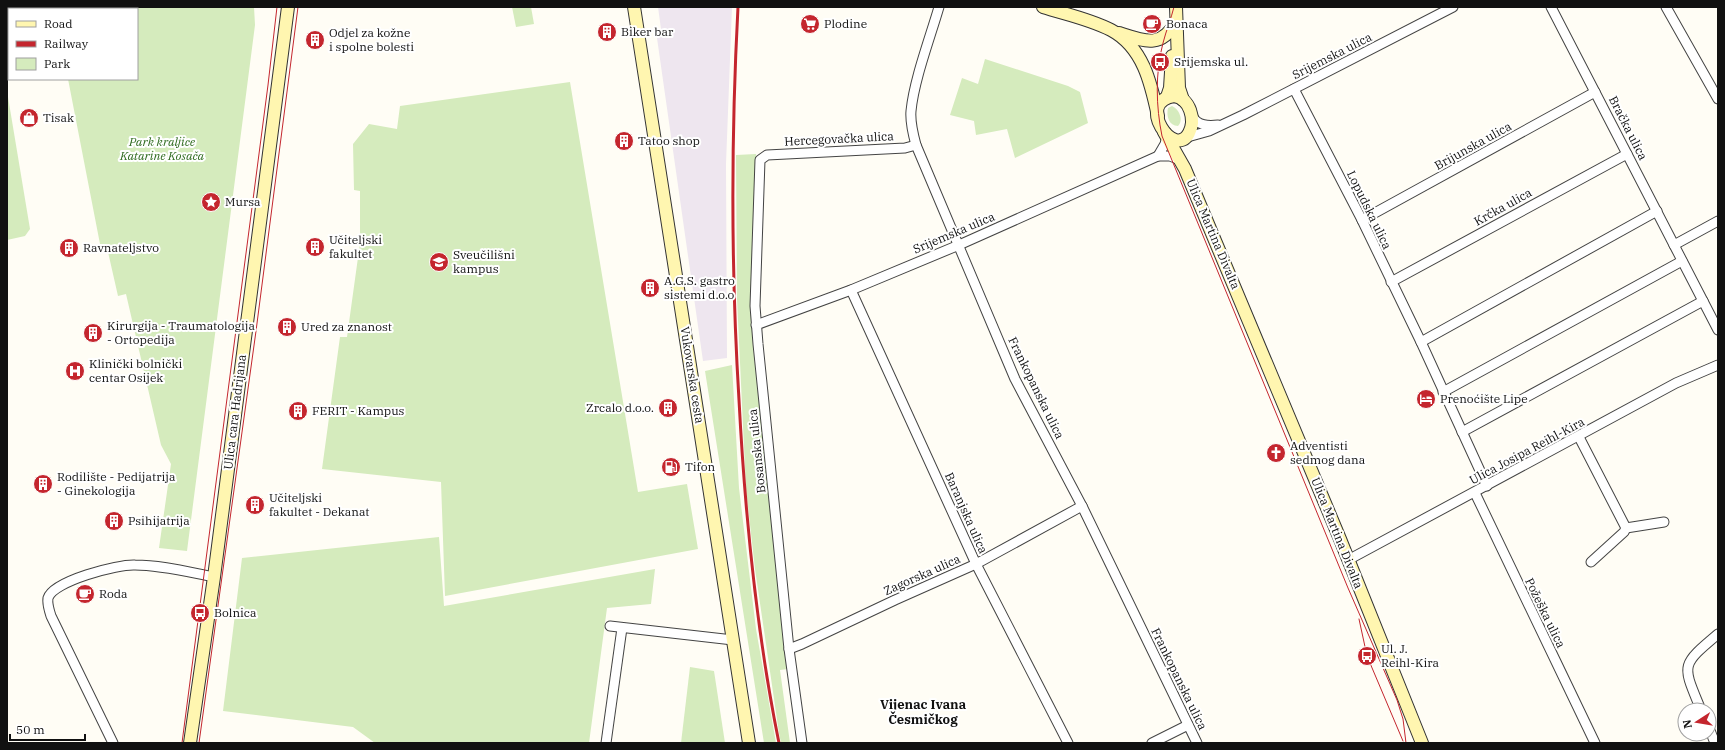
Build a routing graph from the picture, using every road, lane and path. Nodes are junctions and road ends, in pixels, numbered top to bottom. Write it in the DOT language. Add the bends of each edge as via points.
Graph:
graph roads {
  1 [pos="288,7"];
  2 [pos="634,7"];
  3 [pos="939,7"];
  4 [pos="1043,7"];
  5 [pos="1176,7"];
  6 [pos="1452,7"];
  7 [pos="1551,7"];
  8 [pos="1666,7"];
  9 [pos="1176,28"];
  10 [pos="1111,30"];
  11 [pos="1147,74"];
  12 [pos="1294,89"];
  13 [pos="1595,92"];
  14 [pos="1169,96"];
  15 [pos="1718,99"];
  16 [pos="1183,100"];
  17 [pos="1158,116"];
  18 [pos="1192,116"];
  19 [pos="1221,125"];
  20 [pos="1165,134"];
  21 [pos="1184,138"];
  22 [pos="916,145"];
  23 [pos="1627,154"];
  24 [pos="1158,156"];
  25 [pos="764,157"];
  26 [pos="1183,164"];
  27 [pos="1657,211"];
  28 [pos="1362,220"];
  29 [pos="1718,221"];
  30 [pos="959,245"];
  31 [pos="1674,245"];
  32 [pos="1682,261"];
  33 [pos="1391,282"];
  34 [pos="851,290"];
  35 [pos="1703,301"];
  36 [pos="756,325"];
  37 [pos="1718,330"];
  38 [pos="1421,342"];
  39 [pos="1718,365"];
  40 [pos="1443,392"];
  41 [pos="1462,432"];
  42 [pos="1579,436"];
  43 [pos="1487,486"];
  44 [pos="1475,493"];
  45 [pos="1082,506"];
  46 [pos="1664,522"];
  47 [pos="1626,528"];
  48 [pos="1348,560"];
  49 [pos="1591,562"];
  50 [pos="976,564"];
  51 [pos="214,577"];
  52 [pos="610,626"];
  53 [pos="622,628"];
  54 [pos="1718,634"];
  55 [pos="733,640"];
  56 [pos="789,648"];
  57 [pos="1698,702"];
  58 [pos="1188,725"];
  59 [pos="113,743"];
  60 [pos="190,743"];
  61 [pos="606,743"];
  62 [pos="749,743"];
  63 [pos="802,743"];
  64 [pos="1068,743"];
  65 [pos="1152,743"];
  66 [pos="1197,743"];
  67 [pos="1422,743"];
  68 [pos="1595,743"];
  1 -- 51 [label="main road, Ulica cara Hadrijana"];
  2 -- 55 [label="main road, Vukovarska cesta"];
  3 -- 22 [label="street, Frankopanska ulica" via="912,106 911,123"];
  4 -- 10 [label="main road"];
  5 -- 9 [label="main road"];
  6 -- 12 [label="street, Srijemska ulica"];
  7 -- 13 [label="street, Bračka ulica"];
  8 -- 15 [label="street"];
  9 -- 10 [label="main road" via="1164,38 1155,41"];
  9 -- 14 [label="main road"];
  9 -- 16 [label="main road" via="1179,88"];
  10 -- 11 [label="main road" via="1132,47"];
  11 -- 14 [label="main road"];
  11 -- 17 [label="main road"];
  12 -- 19 [label="street, Srijemska ulica"];
  12 -- 28 [label="street, Lopudska ulica"];
  13 -- 23 [label="street, Bračka ulica"];
  13 -- 28 [label="street, Brijunska ulica"];
  14 -- 16 [label="main road"];
  14 -- 17 [label="main road" via="1159,105"];
  16 -- 18 [label="main road"];
  17 -- 20 [label="main road"];
  18 -- 19 [label="street, Srijemska ulica" via="1202,125"];
  18 -- 21 [label="main road" via="1191,127"];
  19 -- 21 [label="street, Srijemska ulica"];
  20 -- 21 [label="main road" via="1176,140"];
  20 -- 24 [label="street" via="1165,144"];
  20 -- 26 [label="main road, Ulica Martina Divalta"];
  21 -- 26 [label="main road, Ulica Martina Divalta"];
  22 -- 25 [label="street, Hercegovačka ulica" via="905,148"];
  22 -- 30 [label="street, Frankopanska ulica"];
  23 -- 27 [label="street, Bračka ulica"];
  23 -- 33 [label="street, Krčka ulica"];
  24 -- 26 [label="street" via="1170,156"];
  24 -- 30 [label="street, Srijemska ulica"];
  25 -- 36 [label="street, Bosanska ulica" via="760,160 759,166"];
  26 -- 48 [label="main road, Ulica Martina Divalta"];
  27 -- 31 [label="street, Bračka ulica"];
  27 -- 38 [label="street"];
  28 -- 33 [label="street, Lopudska ulica"];
  29 -- 31 [label="street"];
  30 -- 34 [label="street, Srijemska ulica"];
  30 -- 45 [label="street, Frankopanska ulica" via="1015,380"];
  31 -- 32 [label="street, Bračka ulica"];
  32 -- 35 [label="street, Bračka ulica"];
  32 -- 40 [label="street"];
  33 -- 38 [label="street, Lopudska ulica"];
  34 -- 36 [label="street, Srijemska ulica"];
  34 -- 50 [label="street, Baranjska ulica"];
  35 -- 37 [label="street, Bračka ulica"];
  35 -- 41 [label="street"];
  36 -- 56 [label="street, Bosanska ulica"];
  38 -- 40 [label="street, Lopudska ulica"];
  39 -- 42 [label="street, Ulica Josipa Reihl-Kira" via="1676,383"];
  40 -- 41 [label="street, Lopudska ulica"];
  41 -- 43 [label="street, Lopudska ulica"];
  42 -- 43 [label="street, Ulica Josipa Reihl-Kira"];
  42 -- 47 [label="street"];
  43 -- 44 [label="street, Ulica Josipa Reihl-Kira"];
  44 -- 48 [label="street, Ulica Josipa Reihl-Kira"];
  44 -- 68 [label="street, Požeška ulica"];
  45 -- 50 [label="street, Zagorska ulica"];
  45 -- 58 [label="street, Frankopanska ulica"];
  46 -- 47 [label="street"];
  47 -- 49 [label="street"];
  48 -- 67 [label="main road, Ulica Martina Divalta"];
  50 -- 56 [label="street, Zagorska ulica"];
  50 -- 64 [label="street, Baranjska ulica"];
  51 -- 59 [label="street" via="133,564 85,575 56,588 48,597 51,616"];
  51 -- 60 [label="main road, Ulica cara Hadrijana"];
  52 -- 53 [label="street"];
  53 -- 55 [label="street"];
  53 -- 61 [label="street"];
  54 -- 57 [label="street" via="1688,662 1689,680"];
  55 -- 62 [label="main road, Vukovarska cesta"];
  56 -- 63 [label="street, Bosanska ulica"];
  58 -- 65 [label="street"];
  58 -- 66 [label="street, Frankopanska ulica"];
}
